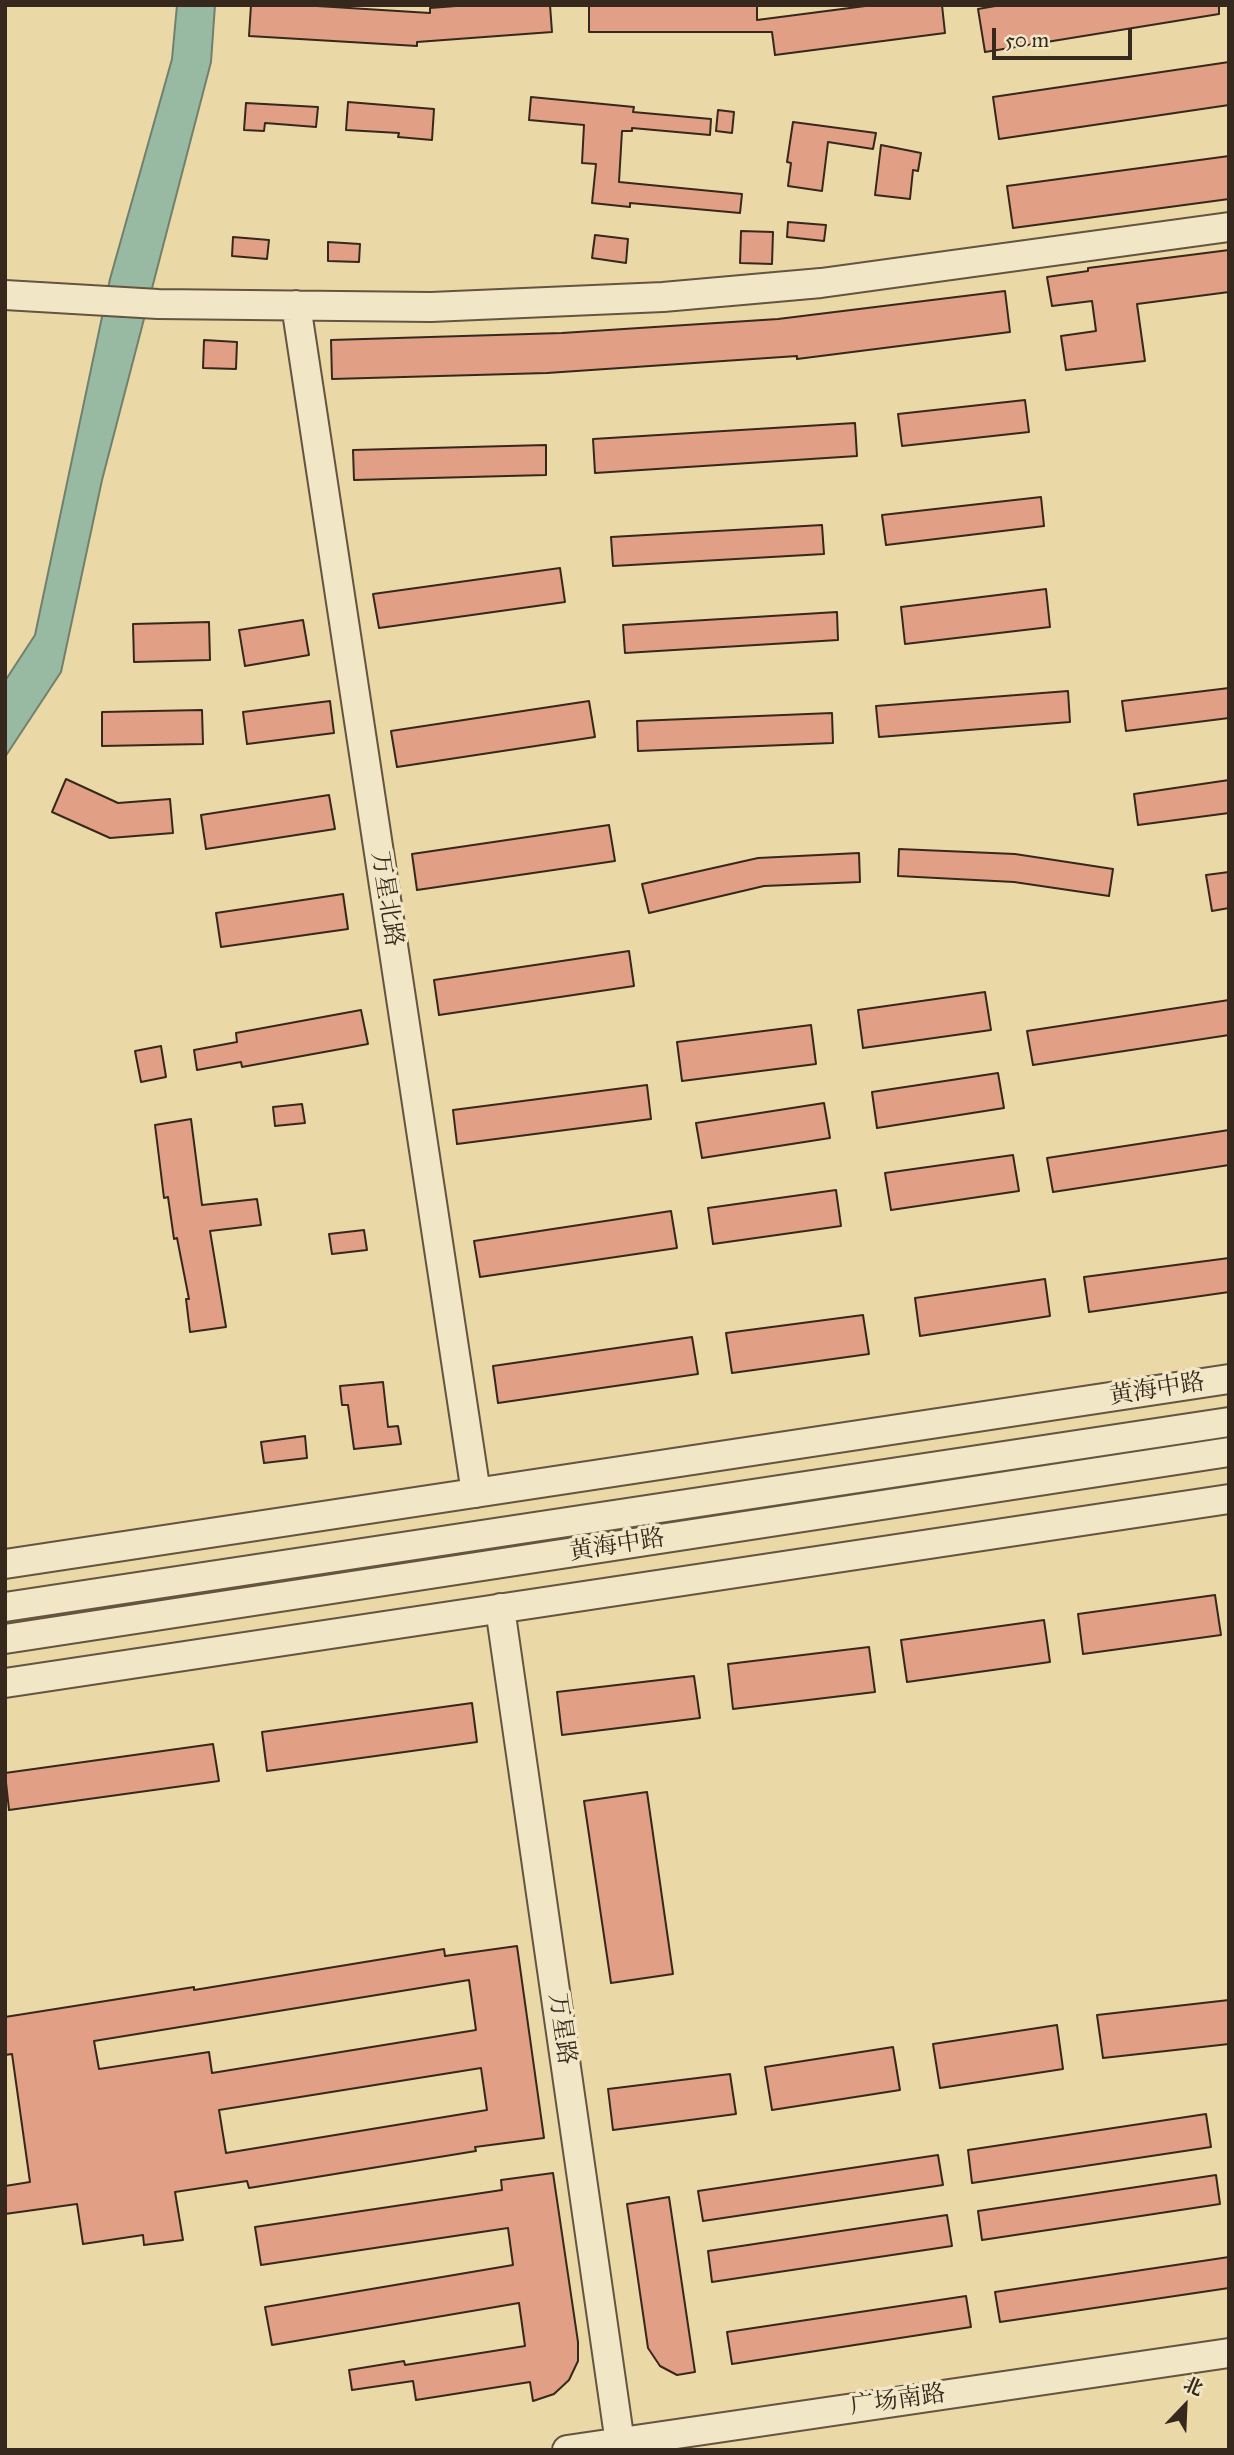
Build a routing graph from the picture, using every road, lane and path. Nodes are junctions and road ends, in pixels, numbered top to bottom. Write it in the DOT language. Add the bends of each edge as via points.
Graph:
graph roads {
  1 [pos="1229,228"];
  2 [pos="5,295"];
  3 [pos="296,305"];
  4 [pos="1229,1378"];
  5 [pos="952,1421"];
  6 [pos="1229,1422"];
  7 [pos="1229,1452"];
  8 [pos="957,1462"];
  9 [pos="476,1493"];
  10 [pos="1229,1499"];
  11 [pos="252,1527"];
  12 [pos="5,1564"];
  13 [pos="256,1568"];
  14 [pos="267,1599"];
  15 [pos="5,1607"];
  16 [pos="500,1608"];
  17 [pos="5,1639"];
  18 [pos="274,1642"];
  19 [pos="5,1683"];
  20 [pos="1229,2353"];
  21 [pos="620,2446"];
  22 [pos="567,2450"];
  1 -- 3 [label="street" via="821,283 676,296 431,307"];
  2 -- 3 [label="street" via="158,304"];
  3 -- 9 [label="street, 万星北路"];
  4 -- 5 [label="street, 黄海中路"];
  5 -- 8 [label="street"];
  5 -- 9 [label="street, 黄海中路"];
  6 -- 8 [label="street, 黄海中路"];
  7 -- 14 [label="street, 黄海中路"];
  8 -- 13 [label="street, 黄海中路"];
  9 -- 11 [label="street, 黄海中路"];
  10 -- 16 [label="street, 黄海中路"];
  11 -- 12 [label="street, 黄海中路"];
  11 -- 13 [label="street"];
  13 -- 15 [label="street, 黄海中路"];
  14 -- 17 [label="street, 黄海中路"];
  14 -- 18 [label="street"];
  16 -- 18 [label="street, 黄海中路"];
  16 -- 21 [label="street, 万星路"];
  18 -- 19 [label="street, 黄海中路"];
  20 -- 21 [label="street, 广场南路"];
  21 -- 22 [label="street, 广场南路"];
}
